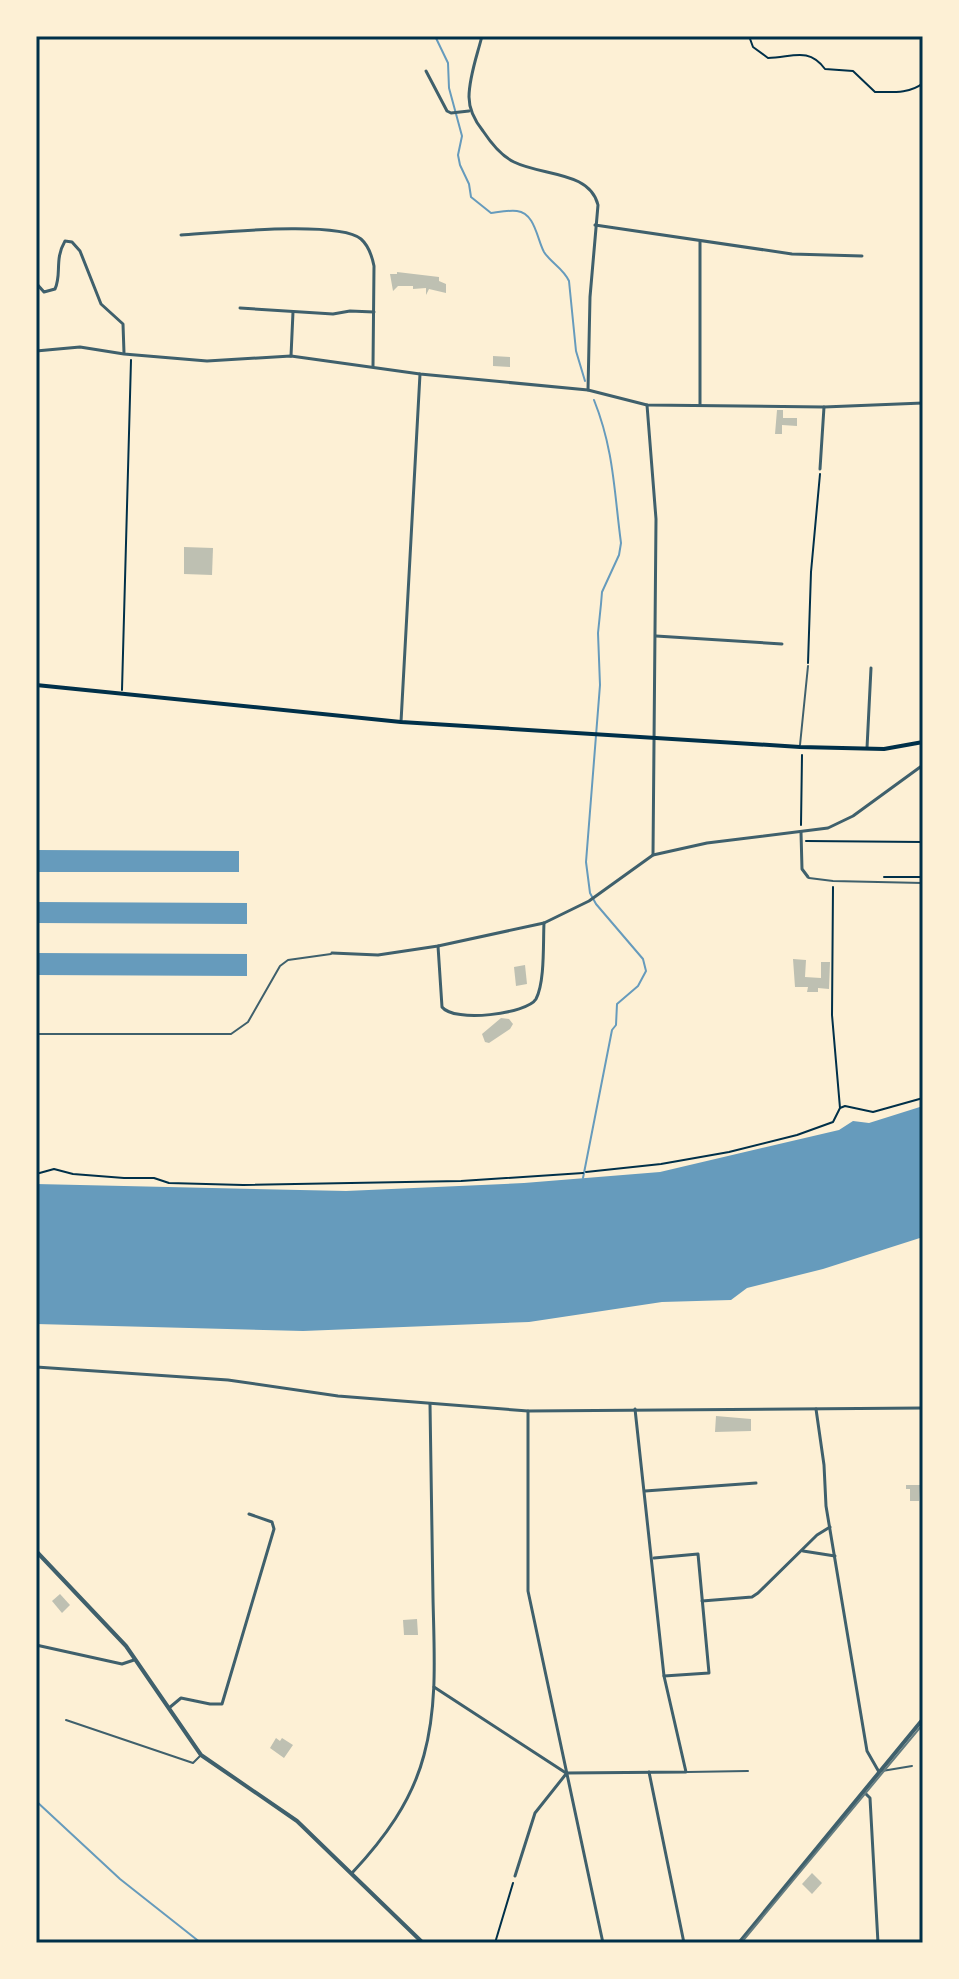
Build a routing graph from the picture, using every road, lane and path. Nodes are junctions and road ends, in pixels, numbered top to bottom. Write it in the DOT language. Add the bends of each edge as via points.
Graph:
graph roads {
  1 [pos="482,36"];
  2 [pos="749,36"];
  3 [pos="426,71"];
  4 [pos="923,83"];
  5 [pos="471,111"];
  6 [pos="595,225"];
  7 [pos="181,235"];
  8 [pos="700,242"];
  9 [pos="862,256"];
  10 [pos="36,283"];
  11 [pos="240,308"];
  12 [pos="293,312"];
  13 [pos="374,312"];
  14 [pos="36,351"];
  15 [pos="124,354"];
  16 [pos="131,355"];
  17 [pos="291,356"];
  18 [pos="373,366"];
  19 [pos="420,374"];
  20 [pos="588,390"];
  21 [pos="923,403"];
  22 [pos="647,405"];
  23 [pos="700,405"];
  24 [pos="824,407"];
  25 [pos="820,469"];
  26 [pos="656,636"];
  27 [pos="782,644"];
  28 [pos="808,666"];
  29 [pos="871,668"];
  30 [pos="36,685"];
  31 [pos="122,694"];
  32 [pos="401,722"];
  33 [pos="655,738"];
  34 [pos="923,742"];
  35 [pos="800,747"];
  36 [pos="867,749"];
  37 [pos="802,755"];
  38 [pos="923,765"];
  39 [pos="801,832"];
  40 [pos="801,841"];
  41 [pos="923,842"];
  42 [pos="653,855"];
  43 [pos="808,877"];
  44 [pos="833,881"];
  45 [pos="923,883"];
  46 [pos="544,923"];
  47 [pos="438,946"];
  48 [pos="332,953"];
  49 [pos="36,1034"];
  50 [pos="923,1098"];
  51 [pos="840,1108"];
  52 [pos="36,1174"];
  53 [pos="36,1367"];
  54 [pos="430,1403"];
  55 [pos="923,1408"];
  56 [pos="635,1409"];
  57 [pos="816,1409"];
  58 [pos="528,1411"];
  59 [pos="756,1483"];
  60 [pos="645,1491"];
  61 [pos="249,1514"];
  62 [pos="830,1527"];
  63 [pos="36,1551"];
  64 [pos="803,1551"];
  65 [pos="835,1556"];
  66 [pos="653,1558"];
  67 [pos="702,1601"];
  68 [pos="36,1645"];
  69 [pos="135,1659"];
  70 [pos="664,1676"];
  71 [pos="434,1687"];
  72 [pos="169,1708"];
  73 [pos="923,1719"];
  74 [pos="66,1720"];
  75 [pos="201,1755"];
  76 [pos="912,1766"];
  77 [pos="748,1771"];
  78 [pos="649,1772"];
  79 [pos="686,1772"];
  80 [pos="879,1772"];
  81 [pos="566,1773"];
  82 [pos="864,1792"];
  83 [pos="352,1873"];
  84 [pos="515,1876"];
  85 [pos="423,1943"];
  86 [pos="495,1943"];
  87 [pos="603,1943"];
  88 [pos="684,1943"];
  89 [pos="739,1943"];
  90 [pos="878,1943"];
  1 -- 5 [label="street" via="469,92"];
  2 -- 4 [label="path" via="753,47 768,58 797,53 825,69 853,71 875,92 899,92"];
  3 -- 5 [label="street" via="447,111"];
  5 -- 6 [label="street" via="511,161 587,185 598,205"];
  6 -- 8 [label="street"];
  6 -- 20 [label="street"];
  7 -- 13 [label="street" via="332,229 351,234 372,253"];
  8 -- 9 [label="street" via="792,254"];
  8 -- 23 [label="street"];
  10 -- 15 [label="street" via="44,292 55,289 59,252 69,239 80,251 101,304 123,324"];
  11 -- 12 [label="street"];
  12 -- 13 [label="street"];
  12 -- 17 [label="street"];
  13 -- 18 [label="street"];
  14 -- 15 [label="street" via="80,347"];
  15 -- 16 [label="street"];
  16 -- 17 [label="street" via="207,361"];
  16 -- 31 [label="path"];
  17 -- 18 [label="street"];
  18 -- 19 [label="street"];
  19 -- 20 [label="street"];
  19 -- 32 [label="street"];
  20 -- 22 [label="street"];
  21 -- 24 [label="street"];
  22 -- 23 [label="street"];
  22 -- 26 [label="street" via="656,519"];
  23 -- 24 [label="street"];
  24 -- 25 [label="street"];
  25 -- 28 [label="path"];
  26 -- 27 [label="street"];
  26 -- 33 [label="street"];
  28 -- 35 [label="lane"];
  29 -- 36 [label="street"];
  30 -- 31 [label="main road"];
  31 -- 32 [label="main road"];
  32 -- 33 [label="main road"];
  33 -- 35 [label="main road"];
  33 -- 42 [label="street"];
  34 -- 36 [label="main road"];
  35 -- 36 [label="main road"];
  37 -- 39 [label="path"];
  38 -- 39 [label="street" via="853,816 828,828"];
  39 -- 40 [label="street"];
  39 -- 42 [label="street"];
  40 -- 41 [label="path"];
  40 -- 43 [label="street" via="802,869"];
  42 -- 46 [label="street" via="589,901"];
  43 -- 44 [label="lane"];
  44 -- 45 [label="lane"];
  44 -- 51 [label="path" via="832,1015"];
  46 -- 47 [label="street"];
  46 -- 47 [label="street" via="537,997 526,1007 466,1017 446,1012"];
  47 -- 48 [label="street" via="378,955"];
  48 -- 49 [label="lane" via="283,963 248,1022 231,1034"];
  50 -- 51 [label="path" via="873,1112"];
  51 -- 52 [label="path" via="833,1122 797,1135 661,1164 584,1172 461,1181 243,1185 169,1183 54,1169"];
  53 -- 54 [label="street" via="228,1380 305,1393"];
  54 -- 58 [label="street"];
  54 -- 71 [label="street"];
  55 -- 57 [label="street"];
  56 -- 57 [label="street"];
  56 -- 58 [label="street"];
  56 -- 60 [label="street"];
  57 -- 62 [label="street"];
  58 -- 81 [label="street" via="528,1591"];
  59 -- 60 [label="street"];
  60 -- 66 [label="street"];
  61 -- 72 [label="street" via="272,1522 274,1529 222,1704 181,1698"];
  62 -- 64 [label="street"];
  62 -- 65 [label="street"];
  63 -- 69 [label="street"];
  64 -- 65 [label="street"];
  64 -- 67 [label="street" via="758,1593"];
  65 -- 80 [label="street" via="867,1751"];
  66 -- 67 [label="street" via="698,1554"];
  66 -- 70 [label="street"];
  67 -- 70 [label="street" via="709,1673"];
  68 -- 69 [label="street" via="122,1664"];
  69 -- 72 [label="street"];
  70 -- 79 [label="street"];
  71 -- 81 [label="street"];
  71 -- 83 [label="street" via="425,1753 413,1788 391,1827"];
  72 -- 75 [label="street"];
  73 -- 80 [label="street"];
  74 -- 75 [label="lane" via="193,1763"];
  75 -- 83 [label="street" via="297,1821"];
  76 -- 80 [label="lane"];
  77 -- 79 [label="lane"];
  78 -- 79 [label="street"];
  78 -- 81 [label="street"];
  78 -- 88 [label="street"];
  80 -- 82 [label="street"];
  81 -- 84 [label="street" via="535,1813"];
  81 -- 87 [label="street"];
  82 -- 89 [label="street"];
  82 -- 90 [label="street" via="870,1798"];
  83 -- 85 [label="street"];
  84 -- 86 [label="path"];
}
